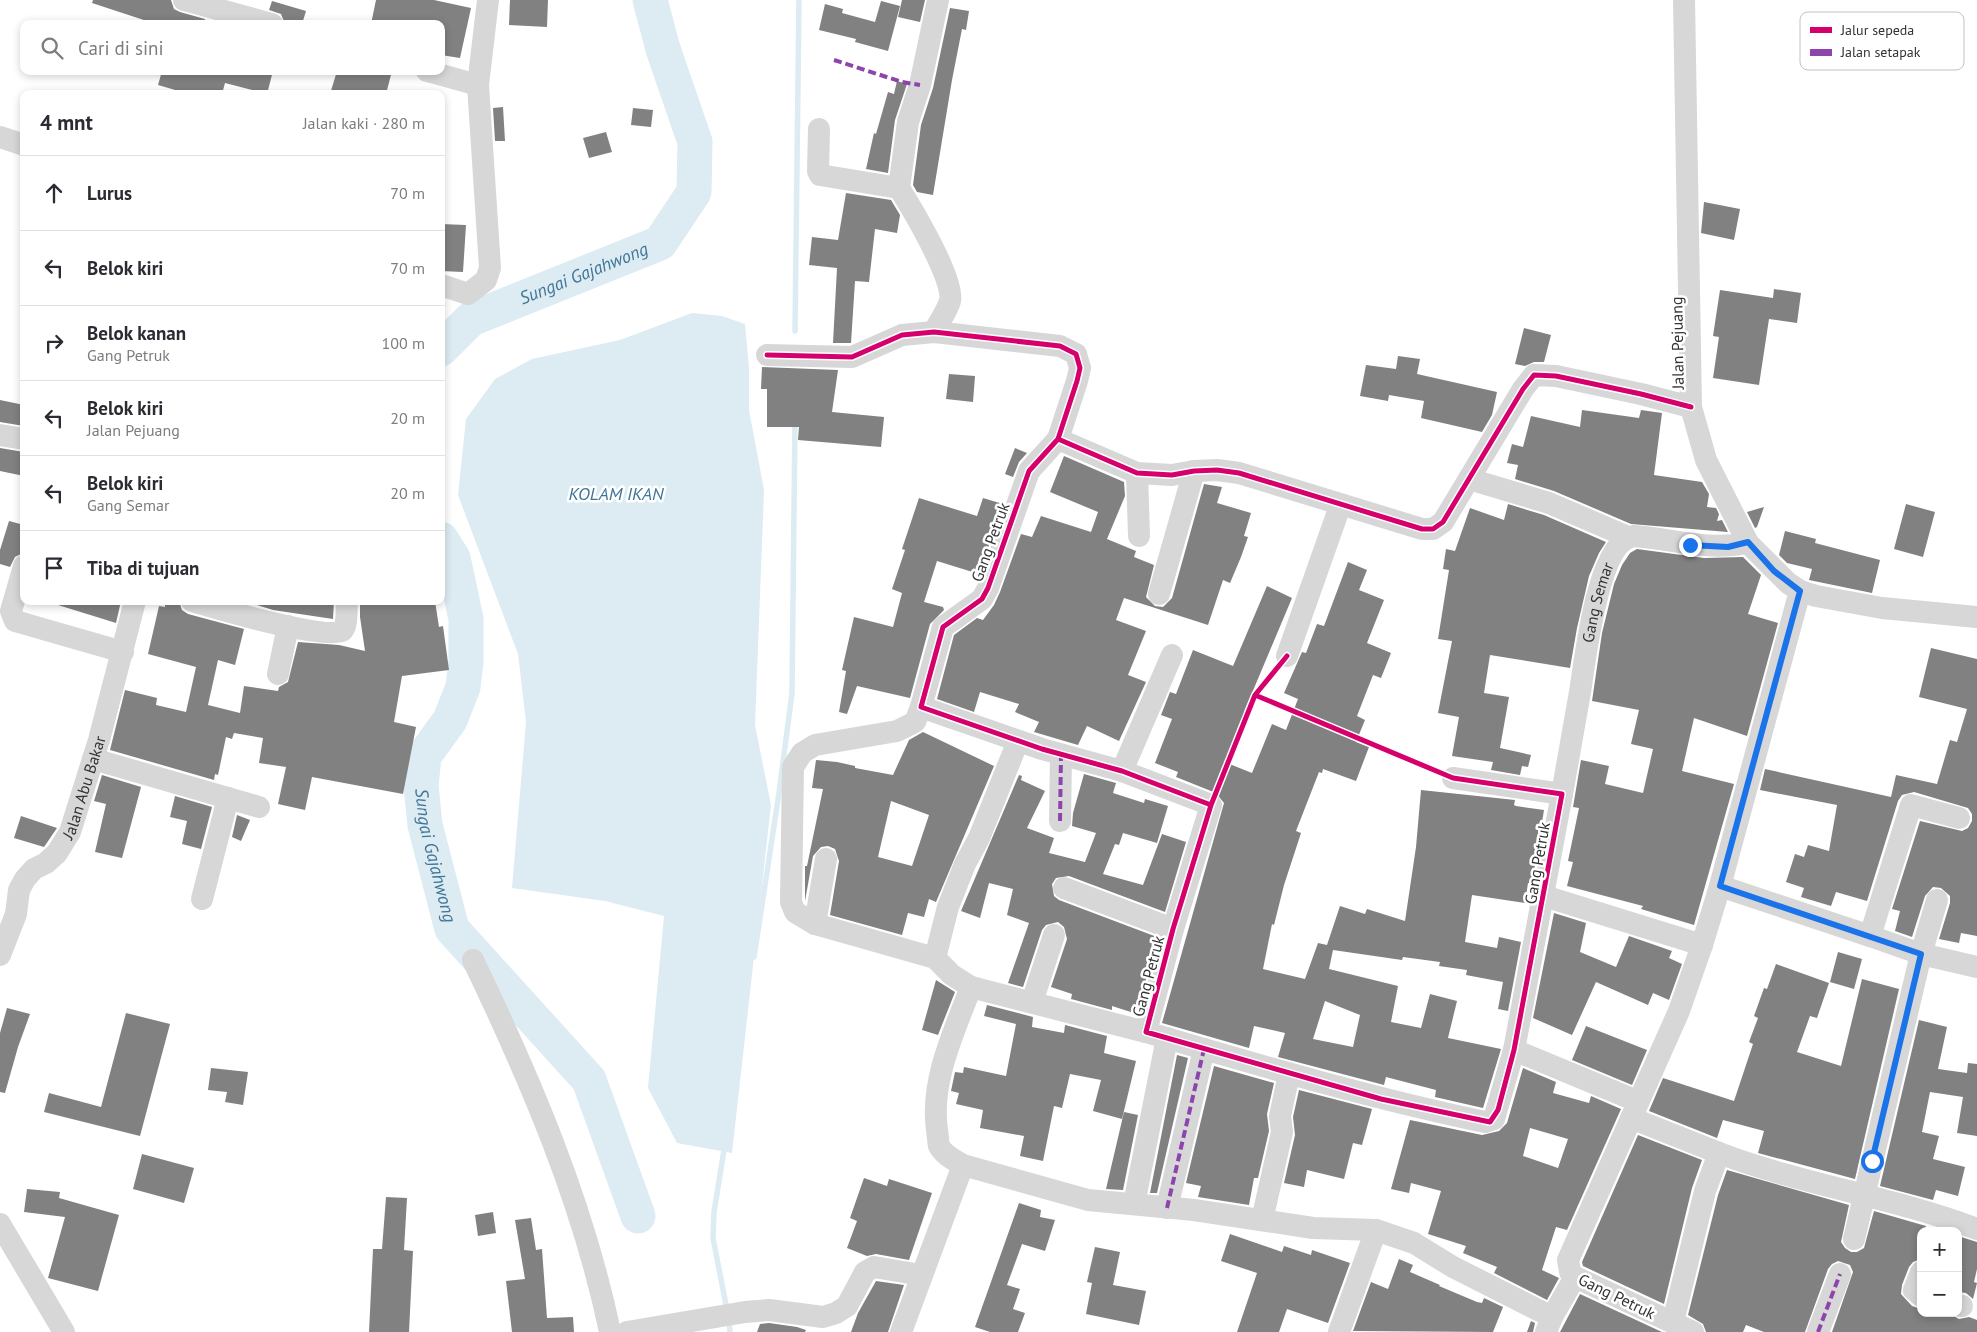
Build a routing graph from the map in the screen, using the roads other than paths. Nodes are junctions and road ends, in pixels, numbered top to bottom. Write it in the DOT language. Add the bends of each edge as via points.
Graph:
graph roads {
  1 [pos="184,0"];
  2 [pos="488,0"];
  3 [pos="938,0"];
  4 [pos="1684,0"];
  5 [pos="257,20"];
  6 [pos="442,75"];
  7 [pos="478,85"];
  8 [pos="819,129"];
  9 [pos="0,137"];
  10 [pos="20,144"];
  11 [pos="899,188"];
  12 [pos="445,286"];
  13 [pos="934,332"];
  14 [pos="767,355"];
  15 [pos="1691,406"];
  16 [pos="0,435"];
  17 [pos="20,438"];
  18 [pos="1058,439"];
  19 [pos="1194,471"];
  20 [pos="1138,473"];
  21 [pos="1469,479"];
  22 [pos="1340,506"];
  23 [pos="1139,536"];
  24 [pos="1628,537"];
  25 [pos="1748,542"];
  26 [pos="20,580"];
  27 [pos="1800,591"];
  28 [pos="1159,594"];
  29 [pos="134,605"];
  30 [pos="207,605"];
  31 [pos="347,605"];
  32 [pos="1977,616"];
  33 [pos="288,626"];
  34 [pos="123,652"];
  35 [pos="1172,655"];
  36 [pos="1287,656"];
  37 [pos="278,674"];
  38 [pos="922,707"];
  39 [pos="1018,740"];
  40 [pos="1061,755"];
  41 [pos="93,759"];
  42 [pos="1122,771"];
  43 [pos="1453,778"];
  44 [pos="1562,794"];
  45 [pos="228,798"];
  46 [pos="259,807"];
  47 [pos="1959,818"];
  48 [pos="1060,821"];
  49 [pos="826,859"];
  50 [pos="1720,886"];
  51 [pos="1064,888"];
  52 [pos="1544,896"];
  53 [pos="202,899"];
  54 [pos="1937,900"];
  55 [pos="815,924"];
  56 [pos="1173,929"];
  57 [pos="1054,935"];
  58 [pos="1870,936"];
  59 [pos="1702,945"];
  60 [pos="1921,954"];
  61 [pos="0,955"];
  62 [pos="934,958"];
  63 [pos="473,960"];
  64 [pos="1977,967"];
  65 [pos="971,987"];
  66 [pos="1032,1002"];
  67 [pos="1157,1035"];
  68 [pos="1204,1049"];
  69 [pos="1514,1050"];
  70 [pos="1289,1074"];
  71 [pos="1634,1110"];
  72 [pos="1719,1153"];
  73 [pos="963,1164"];
  74 [pos="1864,1194"];
  75 [pos="1134,1204"];
  76 [pos="1167,1208"];
  77 [pos="1262,1220"];
  78 [pos="0,1224"];
  79 [pos="1938,1224"];
  80 [pos="1977,1229"];
  81 [pos="1376,1230"];
  82 [pos="1854,1239"];
  83 [pos="1840,1274"];
  84 [pos="921,1275"];
  85 [pos="1575,1277"];
  86 [pos="1673,1322"];
  87 [pos="1549,1324"];
  88 [pos="64,1332"];
  89 [pos="610,1332"];
  90 [pos="627,1332"];
  91 [pos="900,1332"];
  92 [pos="1339,1332"];
  93 [pos="1693,1332"];
  94 [pos="1818,1332"];
  1 -- 5 [label="street"];
  2 -- 7 [label="street"];
  3 -- 11 [label="street" via="920,85 908,122"];
  4 -- 15 [label="street, Jalan Pejuang"];
  6 -- 7 [label="street"];
  7 -- 12 [label="street" via="490,268 486,280 468,294"];
  8 -- 11 [label="street" via="820,175"];
  9 -- 10 [label="street"];
  11 -- 13 [label="street" via="924,229 946,279 950,299"];
  13 -- 14 [label="street" via="902,335 852,357"];
  13 -- 18 [label="street" via="1060,346 1076,354 1080,368"];
  15 -- 21 [label="street" via="1556,376 1534,376"];
  15 -- 25 [label="street, Jalan Pejuang" via="1706,460"];
  16 -- 17 [label="street"];
  18 -- 20 [label="street"];
  18 -- 38 [label="street, Gang Petruk" via="1029,471 982,599 944,627"];
  19 -- 20 [label="street"];
  19 -- 22 [label="street" via="1239,474"];
  19 -- 28 [label="street"];
  20 -- 23 [label="street"];
  21 -- 22 [label="street" via="1443,522 1433,530 1406,526"];
  21 -- 24 [label="street" via="1549,503"];
  22 -- 36 [label="street"];
  24 -- 25 [label="street" via="1708,547"];
  24 -- 44 [label="street, Gang Semar" via="1614,554 1597,598"];
  25 -- 27 [label="street, Jalan Pejuang" via="1774,571"];
  26 -- 34 [label="street" via="11,611 15,621"];
  27 -- 32 [label="street, Jalan Pejuang" via="1882,608"];
  27 -- 50 [label="street, Gang Petruk"];
  29 -- 34 [label="street, Jalan Abu Bakar"];
  30 -- 33 [label="street"];
  31 -- 33 [label="street" via="345,627 338,634"];
  33 -- 37 [label="street"];
  34 -- 41 [label="street, Jalan Abu Bakar"];
  35 -- 42 [label="street"];
  38 -- 39 [label="street, Gang Petruk"];
  38 -- 55 [label="street" via="915,722 889,733 815,745 802,753 793,767 791,902 796,912"];
  39 -- 40 [label="street, Gang Petruk"];
  39 -- 62 [label="street" via="948,907"];
  40 -- 42 [label="street, Gang Petruk"];
  40 -- 48 [label="street"];
  41 -- 45 [label="street"];
  41 -- 61 [label="street, Jalan Abu Bakar" via="70,832 57,853 25,879 19,890 16,914"];
  42 -- 56 [label="street, Gang Petruk" via="1211,805"];
  43 -- 44 [label="street"];
  44 -- 52 [label="street, Gang Petruk"];
  45 -- 46 [label="street"];
  45 -- 53 [label="street"];
  47 -- 58 [label="street" via="1911,805"];
  49 -- 55 [label="street"];
  50 -- 58 [label="street"];
  50 -- 59 [label="street, Gang Petruk"];
  51 -- 56 [label="street"];
  52 -- 59 [label="street"];
  52 -- 69 [label="street, Gang Petruk"];
  54 -- 60 [label="street"];
  55 -- 62 [label="street"];
  56 -- 67 [label="street, Gang Petruk"];
  57 -- 66 [label="street"];
  58 -- 60 [label="street"];
  59 -- 71 [label="street, Gang Petruk" via="1679,1011"];
  60 -- 64 [label="street"];
  60 -- 74 [label="street"];
  62 -- 65 [label="street"];
  63 -- 89 [label="street" via="551,1136 580,1215"];
  65 -- 66 [label="street"];
  65 -- 73 [label="street" via="940,1077 935,1116 939,1146 950,1158"];
  66 -- 67 [label="street"];
  67 -- 68 [label="street, Gang Petruk"];
  67 -- 75 [label="street"];
  68 -- 70 [label="street, Gang Petruk"];
  68 -- 76 [label="street"];
  69 -- 70 [label="street, Gang Petruk" via="1498,1110 1490,1122 1416,1108"];
  69 -- 71 [label="street"];
  70 -- 77 [label="street" via="1280,1116 1282,1132"];
  71 -- 72 [label="street"];
  71 -- 85 [label="street, Gang Petruk" via="1568,1260 1570,1272"];
  72 -- 74 [label="street" via="1757,1168"];
  72 -- 86 [label="street" via="1702,1200"];
  73 -- 75 [label="street" via="1088,1200"];
  73 -- 84 [label="street"];
  74 -- 79 [label="street"];
  74 -- 82 [label="street"];
  75 -- 76 [label="street"];
  76 -- 77 [label="street"];
  77 -- 81 [label="street" via="1313,1228"];
  78 -- 88 [label="street"];
  79 -- 80 [label="street"];
  81 -- 87 [label="street" via="1414,1242"];
  81 -- 92 [label="street"];
  83 -- 94 [label="street"];
  84 -- 90 [label="street" via="874,1267 865,1272 847,1306 823,1317 769,1310"];
  84 -- 91 [label="street"];
  85 -- 86 [label="street, Gang Petruk"];
  85 -- 87 [label="street"];
  86 -- 93 [label="street, Gang Petruk"];
}
